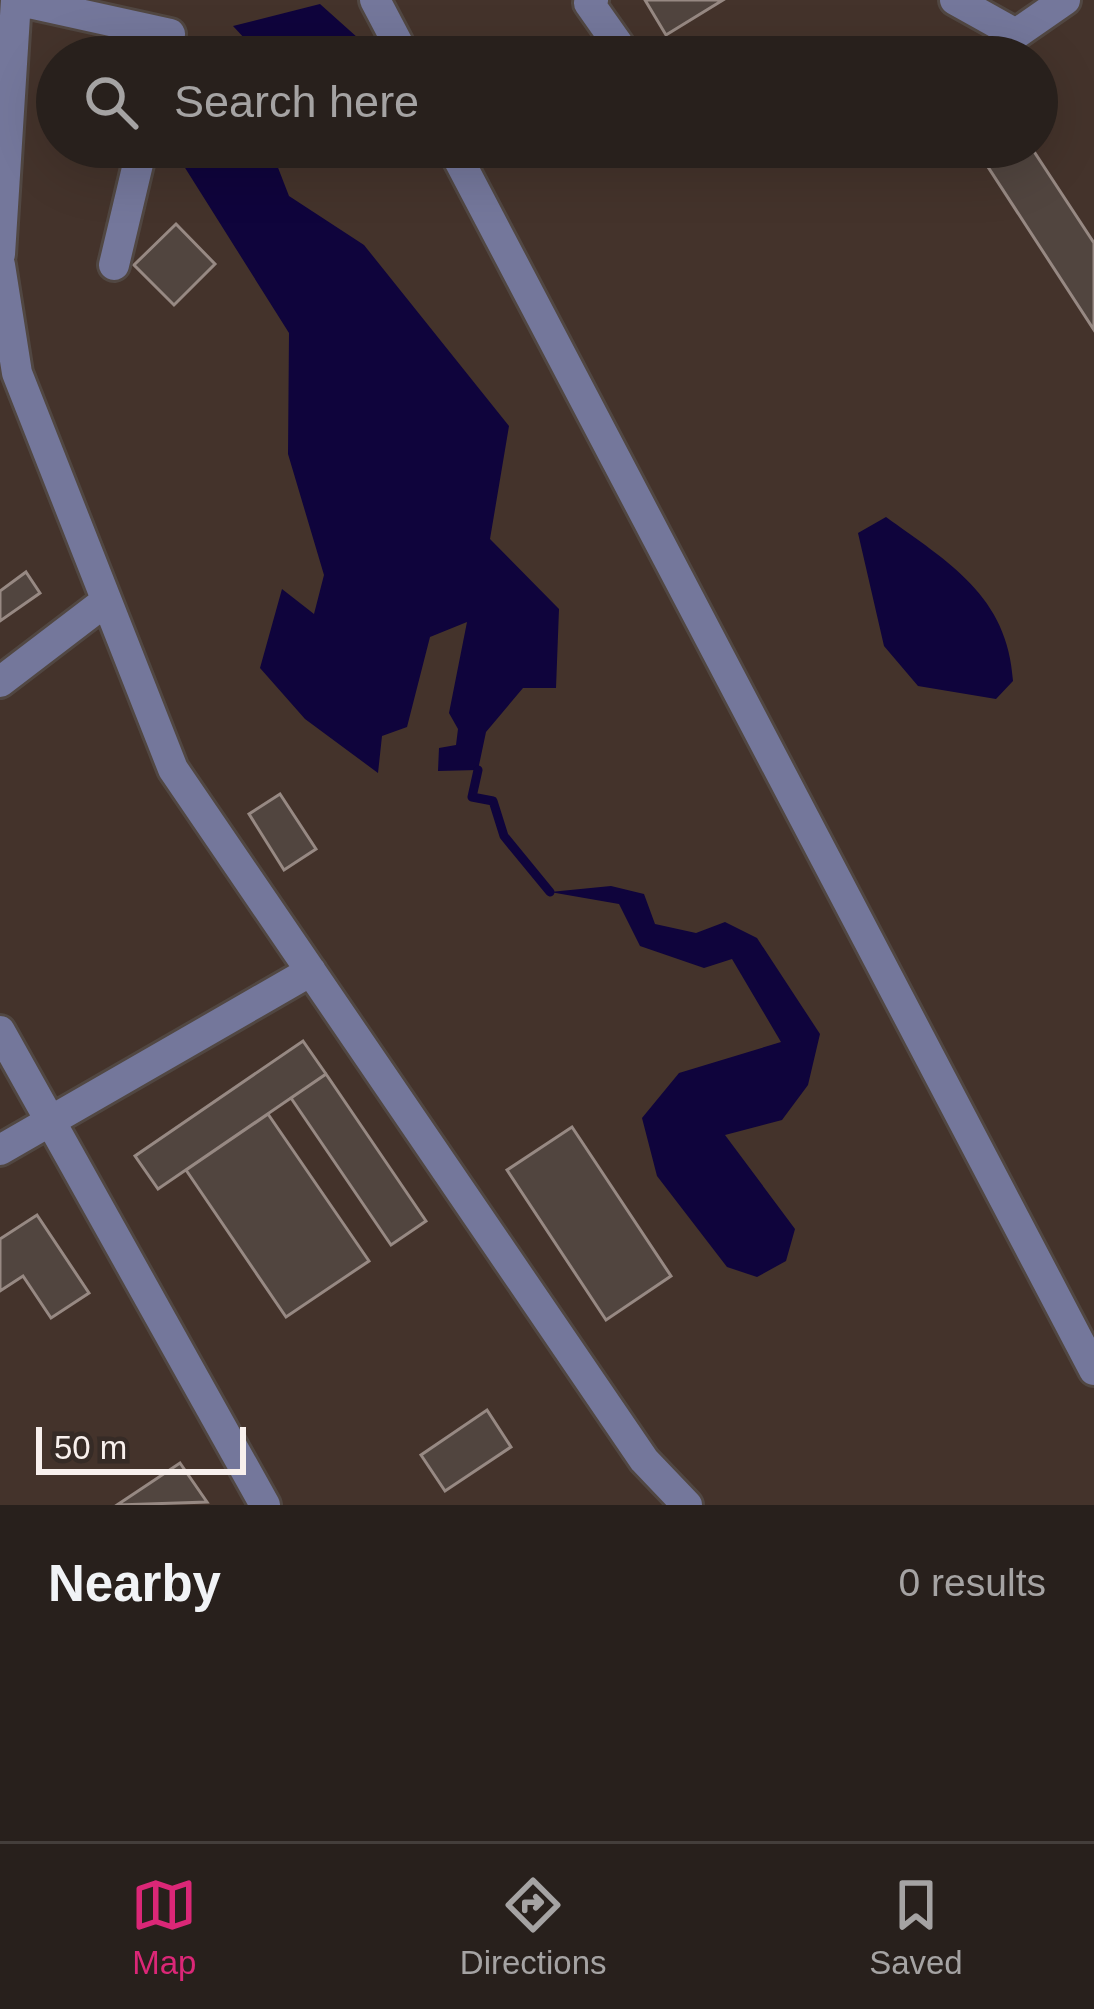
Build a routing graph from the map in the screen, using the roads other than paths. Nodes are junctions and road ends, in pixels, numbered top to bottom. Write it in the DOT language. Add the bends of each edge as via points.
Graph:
graph roads {
  1 [pos="16,0"];
  2 [pos="375,0"];
  3 [pos="955,0"];
  4 [pos="1065,0"];
  5 [pos="590,1"];
  6 [pos="169,36"];
  7 [pos="394,36"];
  8 [pos="613,36"];
  9 [pos="137,168"];
  10 [pos="463,168"];
  11 [pos="0,254"];
  12 [pos="0,265"];
  13 [pos="114,266"];
  14 [pos="106,601"];
  15 [pos="0,682"];
  16 [pos="311,971"];
  17 [pos="0,1031"];
  18 [pos="50,1121"];
  19 [pos="0,1150"];
  20 [pos="1094,1370"];
  21 [pos="265,1505"];
  22 [pos="687,1505"];
  1 -- 6 [label="lane"];
  1 -- 11 [label="lane"];
  2 -- 7 [label="lane"];
  3 -- 4 [label="lane" via="1016,34"];
  5 -- 8 [label="lane"];
  9 -- 13 [label="lane"];
  10 -- 20 [label="lane"];
  12 -- 14 [label="lane" via="17,373"];
  14 -- 15 [label="lane"];
  14 -- 16 [label="lane" via="172,769"];
  16 -- 18 [label="lane"];
  16 -- 22 [label="lane" via="644,1460"];
  17 -- 18 [label="lane"];
  18 -- 19 [label="lane"];
  18 -- 21 [label="lane"];
}
